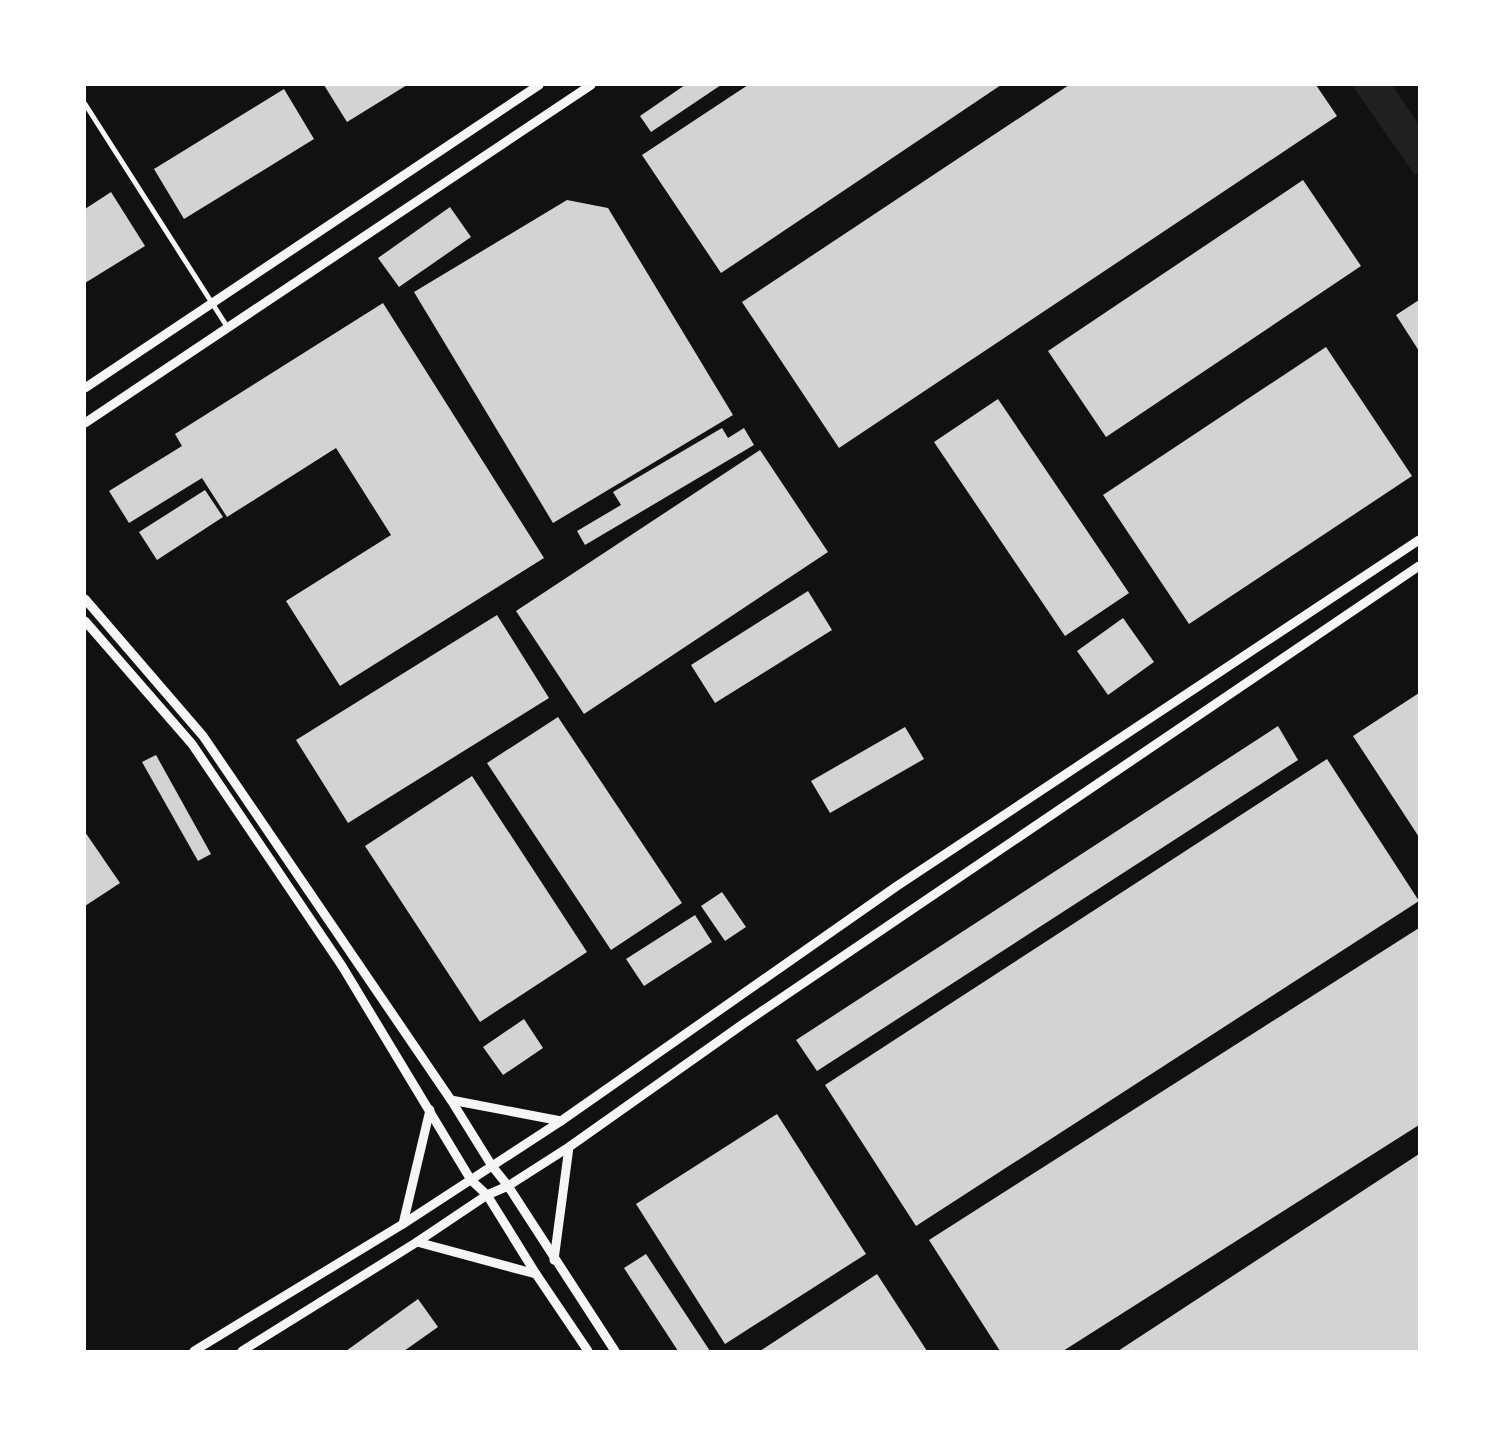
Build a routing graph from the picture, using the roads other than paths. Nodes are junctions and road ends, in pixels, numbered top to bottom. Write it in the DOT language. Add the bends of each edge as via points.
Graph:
graph roads {
  1 [pos="539,85"];
  2 [pos="591,85"];
  3 [pos="85,104"];
  4 [pos="212,304"];
  5 [pos="228,328"];
  6 [pos="85,388"];
  7 [pos="85,423"];
  8 [pos="1419,540"];
  9 [pos="1419,566"];
  10 [pos="85,599"];
  11 [pos="85,620"];
  12 [pos="451,1100"];
  13 [pos="430,1110"];
  14 [pos="561,1121"];
  15 [pos="569,1147"];
  16 [pos="492,1166"];
  17 [pos="471,1180"];
  18 [pos="508,1186"];
  19 [pos="486,1195"];
  20 [pos="403,1224"];
  21 [pos="418,1242"];
  22 [pos="554,1260"];
  23 [pos="536,1274"];
  24 [pos="194,1351"];
  25 [pos="242,1351"];
  26 [pos="588,1351"];
  27 [pos="614,1351"];
  1 -- 4 [label="street"];
  2 -- 5 [label="street"];
  3 -- 4 [label="street"];
  4 -- 5 [label="street"];
  4 -- 6 [label="street"];
  5 -- 7 [label="street"];
  8 -- 14 [label="street" via="896,886"];
  9 -- 15 [label="street" via="743,1024"];
  10 -- 12 [label="street" via="203,736"];
  11 -- 13 [label="street" via="192,744 342,966"];
  12 -- 14 [label="street"];
  12 -- 16 [label="street"];
  13 -- 17 [label="street"];
  13 -- 20 [label="street"];
  14 -- 16 [label="street"];
  15 -- 18 [label="street"];
  15 -- 22 [label="street"];
  16 -- 17 [label="street"];
  16 -- 18 [label="street"];
  17 -- 19 [label="street"];
  17 -- 20 [label="street"];
  18 -- 19 [label="street"];
  18 -- 22 [label="street"];
  19 -- 21 [label="street"];
  19 -- 23 [label="street"];
  20 -- 24 [label="street"];
  21 -- 23 [label="street"];
  21 -- 25 [label="street"];
  22 -- 27 [label="street"];
  23 -- 26 [label="street"];
}
